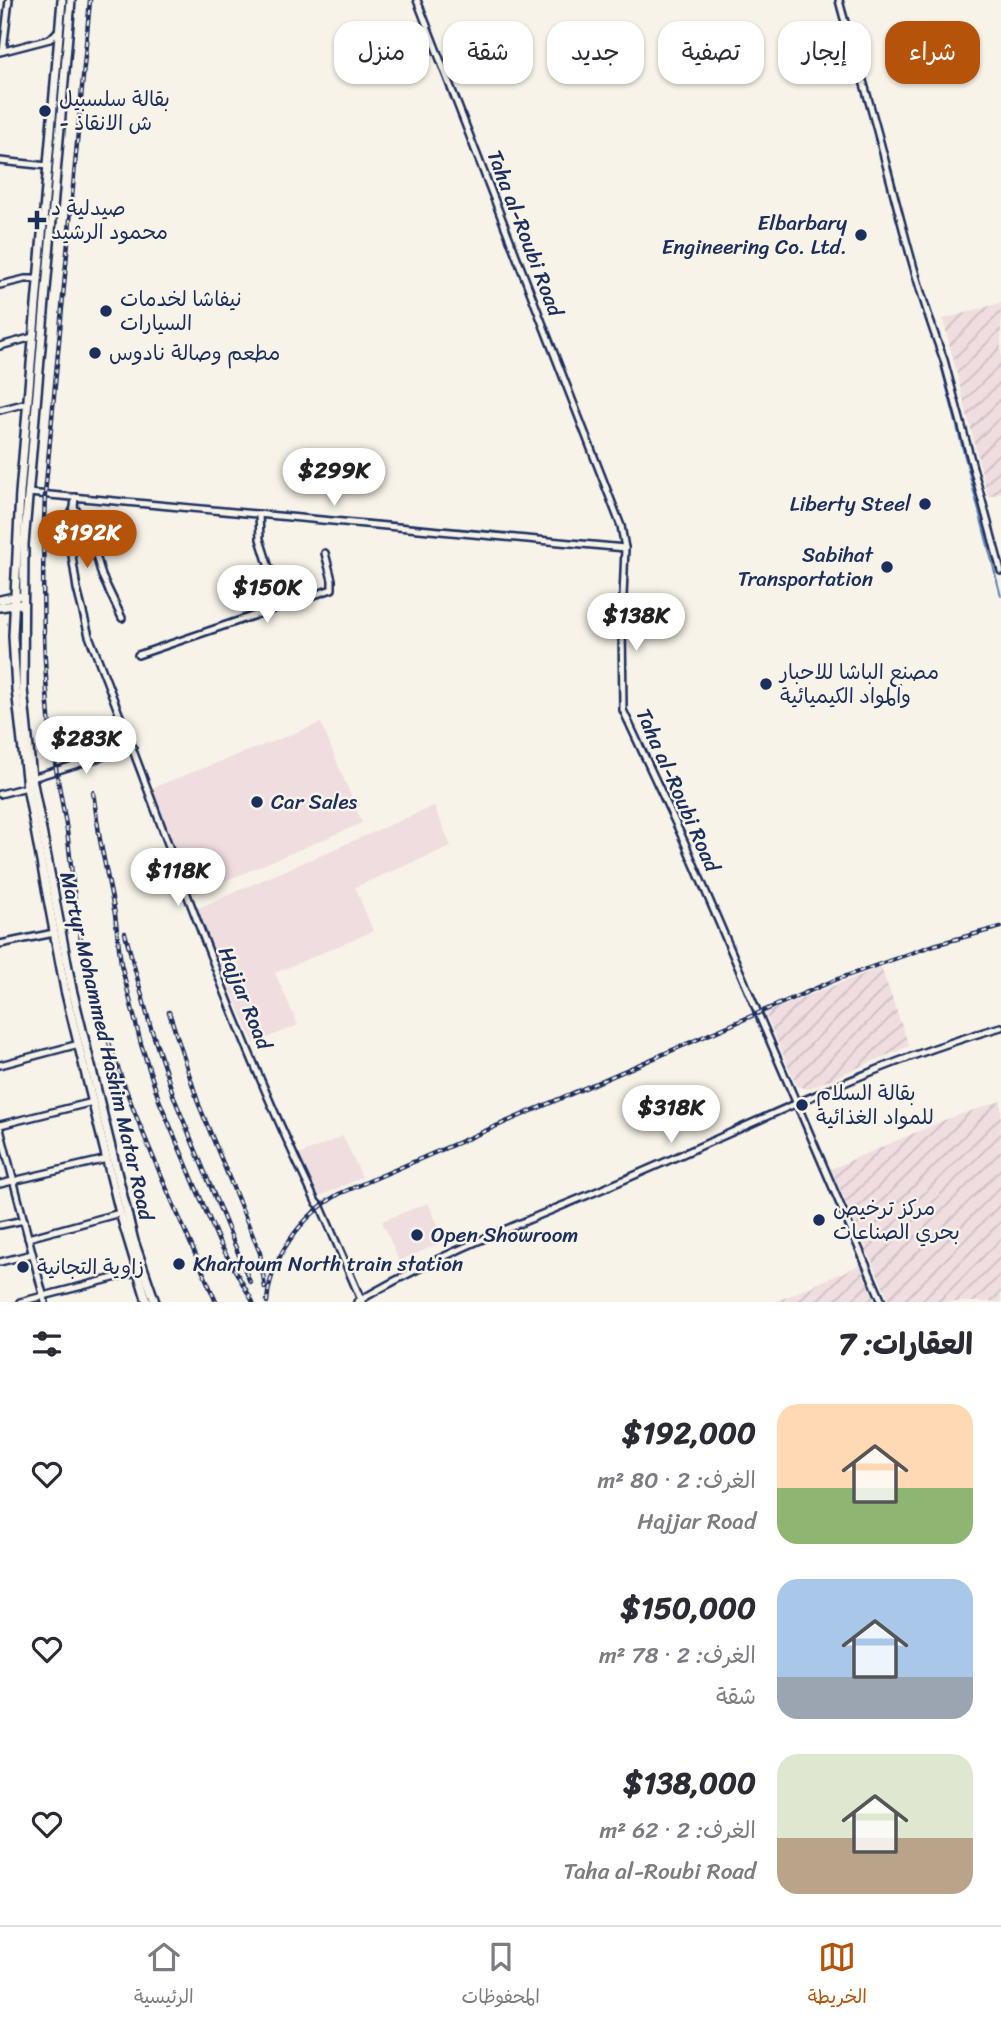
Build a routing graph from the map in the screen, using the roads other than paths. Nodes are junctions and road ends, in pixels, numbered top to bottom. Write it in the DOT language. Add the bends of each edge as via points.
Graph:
graph roads {
  1 [pos="9,0"];
  2 [pos="62,0"];
  3 [pos="71,0"];
  4 [pos="417,0"];
  5 [pos="839,0"];
  6 [pos="60,29"];
  7 [pos="1,52"];
  8 [pos="58,89"];
  9 [pos="0,161"];
  10 [pos="48,166"];
  11 [pos="38,279"];
  12 [pos="0,285"];
  13 [pos="33,337"];
  14 [pos="0,346"];
  15 [pos="27,403"];
  16 [pos="0,410"];
  17 [pos="28,493"];
  18 [pos="75,498"];
  19 [pos="74,508"];
  20 [pos="259,514"];
  21 [pos="625,548"];
  22 [pos="325,553"];
  23 [pos="270,571"];
  24 [pos="1001,572"];
  25 [pos="0,600"];
  26 [pos="19,600"];
  27 [pos="0,607"];
  28 [pos="122,618"];
  29 [pos="138,655"];
  30 [pos="133,747"];
  31 [pos="32,778"];
  32 [pos="27,786"];
  33 [pos="0,794"];
  34 [pos="54,933"];
  35 [pos="0,943"];
  36 [pos="1001,1027"];
  37 [pos="82,1043"];
  38 [pos="0,1065"];
  39 [pos="93,1102"];
  40 [pos="798,1104"];
  41 [pos="0,1127"];
  42 [pos="107,1159"];
  43 [pos="14,1181"];
  44 [pos="0,1185"];
  45 [pos="120,1213"];
  46 [pos="24,1220"];
  47 [pos="0,1225"];
  48 [pos="28,1238"];
  49 [pos="32,1254"];
  50 [pos="0,1262"];
  51 [pos="137,1272"];
  52 [pos="44,1299"];
  53 [pos="360,1301"];
  54 [pos="20,1302"];
  55 [pos="147,1302"];
  56 [pos="155,1302"];
  57 [pos="881,1302"];
  1 -- 7 [label="street"];
  2 -- 6 [label="main road, Martyr Mohammed Hashim Matar Road"];
  3 -- 8 [label="main road, Martyr Mohammed Hashim Matar Road"];
  4 -- 21 [label="street, Taha al-Roubi Road" via="609,492"];
  5 -- 24 [label="street"];
  6 -- 7 [label="street" via="50,39"];
  6 -- 8 [label="main road, Martyr Mohammed Hashim Matar Road"];
  8 -- 10 [label="main road, Martyr Mohammed Hashim Matar Road"];
  8 -- 17 [label="main road, Martyr Mohammed Hashim Matar Road"];
  9 -- 10 [label="street"];
  10 -- 11 [label="main road, Martyr Mohammed Hashim Matar Road"];
  11 -- 12 [label="street"];
  11 -- 13 [label="main road, Martyr Mohammed Hashim Matar Road"];
  13 -- 14 [label="street"];
  13 -- 15 [label="main road, Martyr Mohammed Hashim Matar Road"];
  15 -- 16 [label="street"];
  15 -- 26 [label="main road, Martyr Mohammed Hashim Matar Road" via="15,563"];
  17 -- 18 [label="street"];
  17 -- 26 [label="main road, Martyr Mohammed Hashim Matar Road"];
  18 -- 19 [label="street, Hajjar Road"];
  18 -- 20 [label="street"];
  19 -- 28 [label="street" via="86,520 102,576"];
  19 -- 30 [label="street, Hajjar Road" via="67,522 77,589 89,636"];
  20 -- 21 [label="street"];
  20 -- 23 [label="street" via="260,539"];
  21 -- 40 [label="street, Taha al-Roubi Road" via="623,710"];
  22 -- 29 [label="street" via="332,589"];
  25 -- 26 [label="main road"];
  26 -- 27 [label="main road"];
  26 -- 31 [label="main road, Martyr Mohammed Hashim Matar Road"];
  26 -- 32 [label="main road, Martyr Mohammed Hashim Matar Road" via="13,636"];
  30 -- 31 [label="street"];
  30 -- 53 [label="street, Hajjar Road" via="188,899"];
  31 -- 37 [label="main road, Martyr Mohammed Hashim Matar Road"];
  32 -- 33 [label="street"];
  32 -- 34 [label="main road, Martyr Mohammed Hashim Matar Road"];
  34 -- 35 [label="street"];
  34 -- 37 [label="main road, Martyr Mohammed Hashim Matar Road"];
  36 -- 40 [label="street" via="936,1046"];
  37 -- 38 [label="street"];
  37 -- 39 [label="main road, Martyr Mohammed Hashim Matar Road"];
  37 -- 56 [label="main road, Martyr Mohammed Hashim Matar Road" via="134,1241"];
  39 -- 41 [label="street"];
  39 -- 42 [label="main road, Martyr Mohammed Hashim Matar Road"];
  40 -- 53 [label="street" via="474,1244"];
  40 -- 57 [label="street, Taha al-Roubi Road"];
  41 -- 43 [label="street"];
  42 -- 43 [label="street"];
  42 -- 45 [label="main road, Martyr Mohammed Hashim Matar Road"];
  43 -- 44 [label="street"];
  43 -- 46 [label="street"];
  45 -- 48 [label="street"];
  45 -- 51 [label="main road, Martyr Mohammed Hashim Matar Road"];
  46 -- 47 [label="street"];
  46 -- 48 [label="street"];
  48 -- 49 [label="street"];
  49 -- 50 [label="street"];
  49 -- 52 [label="street"];
  51 -- 52 [label="street"];
  51 -- 55 [label="main road, Martyr Mohammed Hashim Matar Road"];
  52 -- 54 [label="street"];
}
